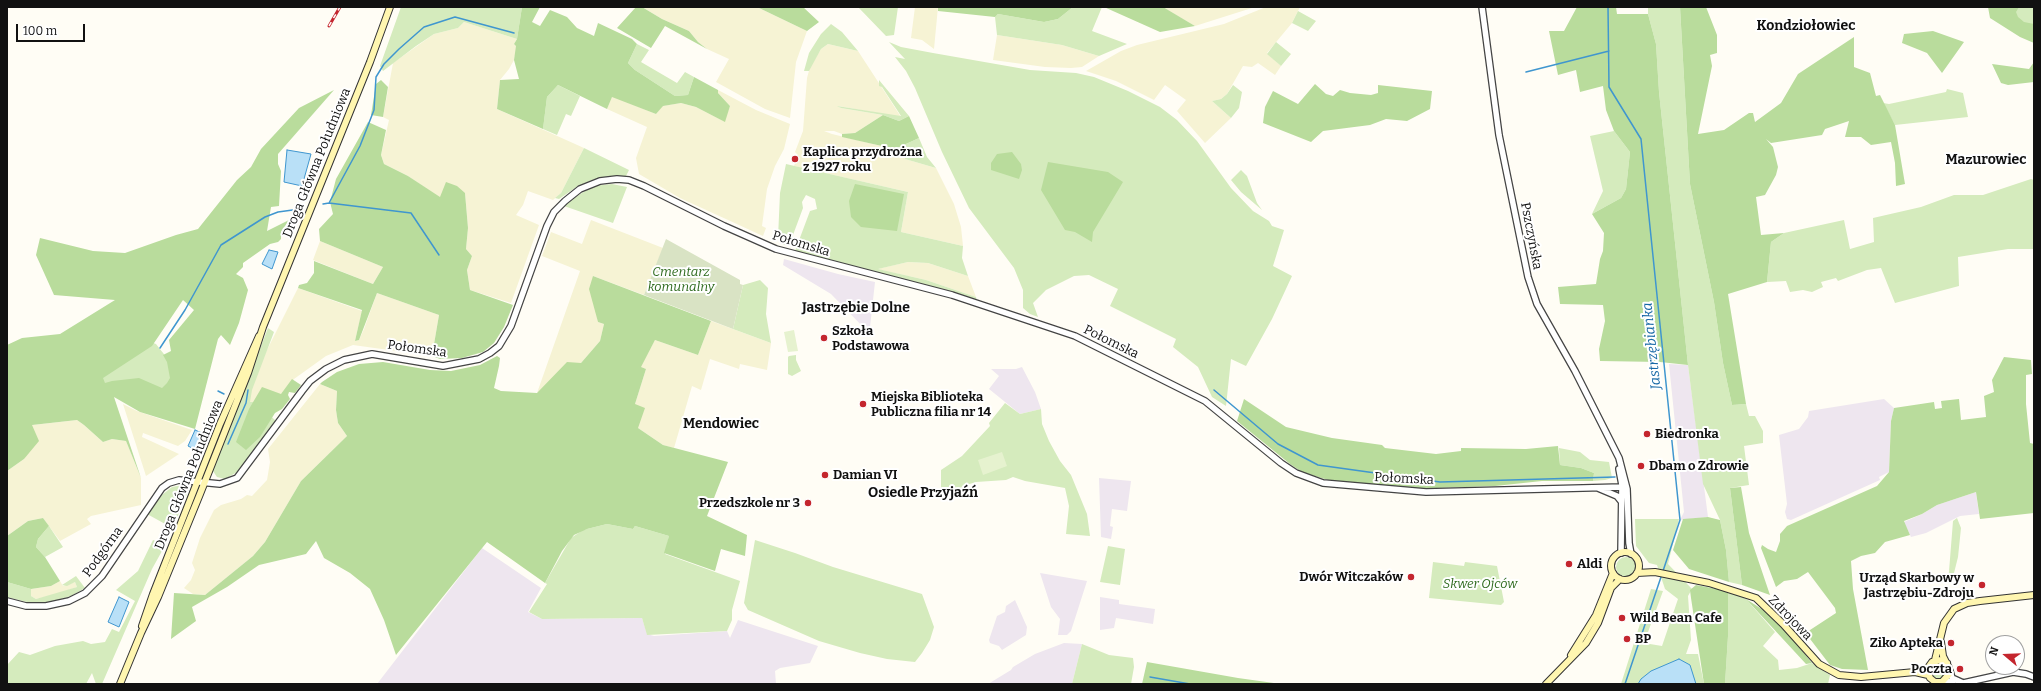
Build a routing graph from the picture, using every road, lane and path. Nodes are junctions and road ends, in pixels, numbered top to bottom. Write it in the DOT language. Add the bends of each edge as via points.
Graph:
graph roads {
  1 [pos="390,7"];
  2 [pos="1482,7"];
  3 [pos="263,327"];
  4 [pos="1615,452"];
  5 [pos="198,482"];
  6 [pos="205,482"];
  7 [pos="1622,487"];
  8 [pos="1596,488"];
  9 [pos="1628,499"];
  10 [pos="1622,502"];
  11 [pos="142,516"];
  12 [pos="1621,553"];
  13 [pos="1631,554"];
  14 [pos="1638,570"];
  15 [pos="1613,573"];
  16 [pos="1620,580"];
  17 [pos="2034,595"];
  18 [pos="7,601"];
  19 [pos="141,633"];
  20 [pos="1940,639"];
  21 [pos="1935,660"];
  22 [pos="1947,663"];
  23 [pos="1566,664"];
  24 [pos="1928,666"];
  25 [pos="1950,671"];
  26 [pos="1904,672"];
  27 [pos="1928,675"];
  28 [pos="2034,677"];
  29 [pos="1946,680"];
  30 [pos="120,684"];
  31 [pos="1546,684"];
  32 [pos="1953,684"];
  33 [pos="1961,684"];
  1 -- 3 [label="main road, Droga Główna Południowa"];
  2 -- 4 [label="street, Pszczyńska" via="1499,135 1528,277 1537,304 1575,371"];
  3 -- 5 [label="main road, Droga Główna Południowa" via="244,367"];
  3 -- 6 [label="main road, Droga Główna Południowa" via="248,373"];
  4 -- 7 [label="street, Pszczyńska"];
  4 -- 9 [label="street, Pszczyńska" via="1624,474"];
  5 -- 6 [label="street, Połomska"];
  5 -- 11 [label="street, Połomska" via="183,479 169,483 159,491"];
  5 -- 19 [label="main road, Droga Główna Południowa" via="153,594"];
  6 -- 8 [label="street, Połomska" via="223,484 237,478 310,381 326,368 344,360 372,354 443,366 479,359 490,353 499,346 510,326 554,212 580,189 600,181 617,179 629,180 644,186 776,249 952,295 1075,336 1205,401 1281,463 1296,473 1323,483 1426,492"];
  6 -- 19 [label="main road, Droga Główna Południowa"];
  7 -- 8 [label="street, Połomska"];
  7 -- 9 [label="street"];
  7 -- 10 [label="street, Pszczyńska"];
  8 -- 10 [label="street, Połomska" via="1617,496"];
  9 -- 13 [label="street, Pszczyńska"];
  10 -- 12 [label="street, Pszczyńska"];
  11 -- 18 [label="street, Podgórna" via="102,576 79,597 57,605 36,607"];
  12 -- 13 [label="main road"];
  12 -- 15 [label="main road" via="1613,560"];
  13 -- 14 [label="main road" via="1637,559"];
  14 -- 16 [label="main road" via="1632,578"];
  14 -- 26 [label="main road, Zdrojowa" via="1734,590 1756,598 1818,664 1834,674 1860,677"];
  15 -- 16 [label="main road"];
  15 -- 23 [label="main road" via="1596,615"];
  16 -- 23 [label="main road" via="1611,588 1598,622 1586,643"];
  17 -- 20 [label="main road" via="1980,601 1954,609 1947,617"];
  19 -- 30 [label="main road, Droga Główna Południowa"];
  20 -- 21 [label="main road"];
  20 -- 22 [label="main road"];
  21 -- 22 [label="main road"];
  21 -- 24 [label="main road"];
  22 -- 25 [label="main road"];
  23 -- 31 [label="main road"];
  24 -- 26 [label="main road, Zdrojowa"];
  24 -- 27 [label="main road"];
  25 -- 29 [label="main road"];
  25 -- 33 [label="street" via="1952,678"];
  26 -- 27 [label="main road, Zdrojowa" via="1921,672"];
  27 -- 29 [label="main road" via="1935,682"];
  28 -- 33 [label="street" via="2013,672"];
  29 -- 32 [label="street"];
}
